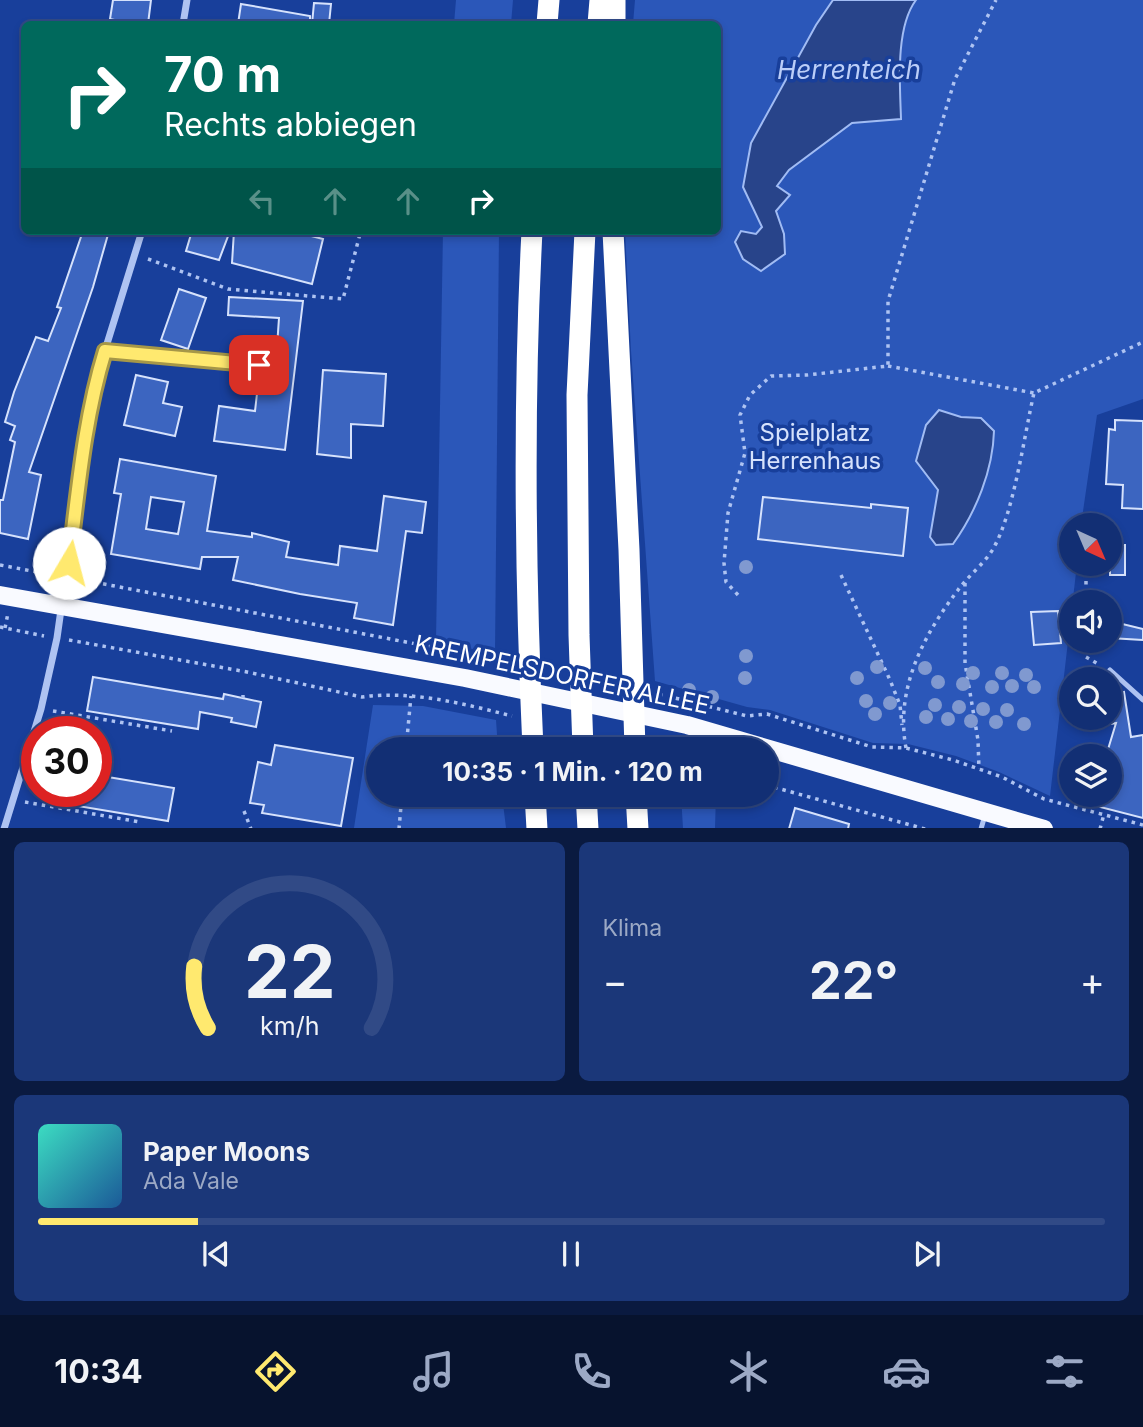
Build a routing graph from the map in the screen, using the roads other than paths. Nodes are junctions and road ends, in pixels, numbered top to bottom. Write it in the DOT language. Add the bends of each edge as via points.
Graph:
graph roads {
  1 [pos="187,0"];
  2 [pos="549,0"];
  3 [pos="600,0"];
  4 [pos="615,0"];
  5 [pos="184,21"];
  6 [pos="547,21"];
  7 [pos="598,21"];
  8 [pos="615,21"];
  9 [pos="141,235"];
  10 [pos="532,235"];
  11 [pos="585,235"];
  12 [pos="613,235"];
  13 [pos="105,351"];
  14 [pos="282,367"];
  15 [pos="0,595"];
  16 [pos="61,606"];
  17 [pos="1122,681"];
  18 [pos="1143,700"];
  19 [pos="533,737"];
  20 [pos="588,737"];
  21 [pos="627,737"];
  22 [pos="536,807"];
  23 [pos="587,807"];
  24 [pos="637,807"];
  25 [pos="983,820"];
  26 [pos="4,828"];
  27 [pos="537,828"];
  28 [pos="588,828"];
  29 [pos="638,828"];
  30 [pos="1044,828"];
  1 -- 5 [label="street"];
  2 -- 6 [label="highway"];
  3 -- 7 [label="highway"];
  4 -- 8 [label="highway"];
  9 -- 13 [label="street"];
  10 -- 19 [label="highway" via="527,610"];
  11 -- 20 [label="highway" via="577,395 579,635"];
  12 -- 21 [label="highway" via="631,630"];
  13 -- 14 [label="lane"];
  13 -- 16 [label="street" via="85,440"];
  15 -- 16 [label="main road, KREMPELSDORFER ALLEE"];
  16 -- 25 [label="main road, KREMPELSDORFER ALLEE" via="465,678 687,725"];
  16 -- 26 [label="street" via="41,709"];
  17 -- 18 [label="lane"];
  22 -- 27 [label="highway"];
  23 -- 28 [label="highway"];
  24 -- 29 [label="highway"];
  25 -- 30 [label="main road, KREMPELSDORFER ALLEE"];
}
